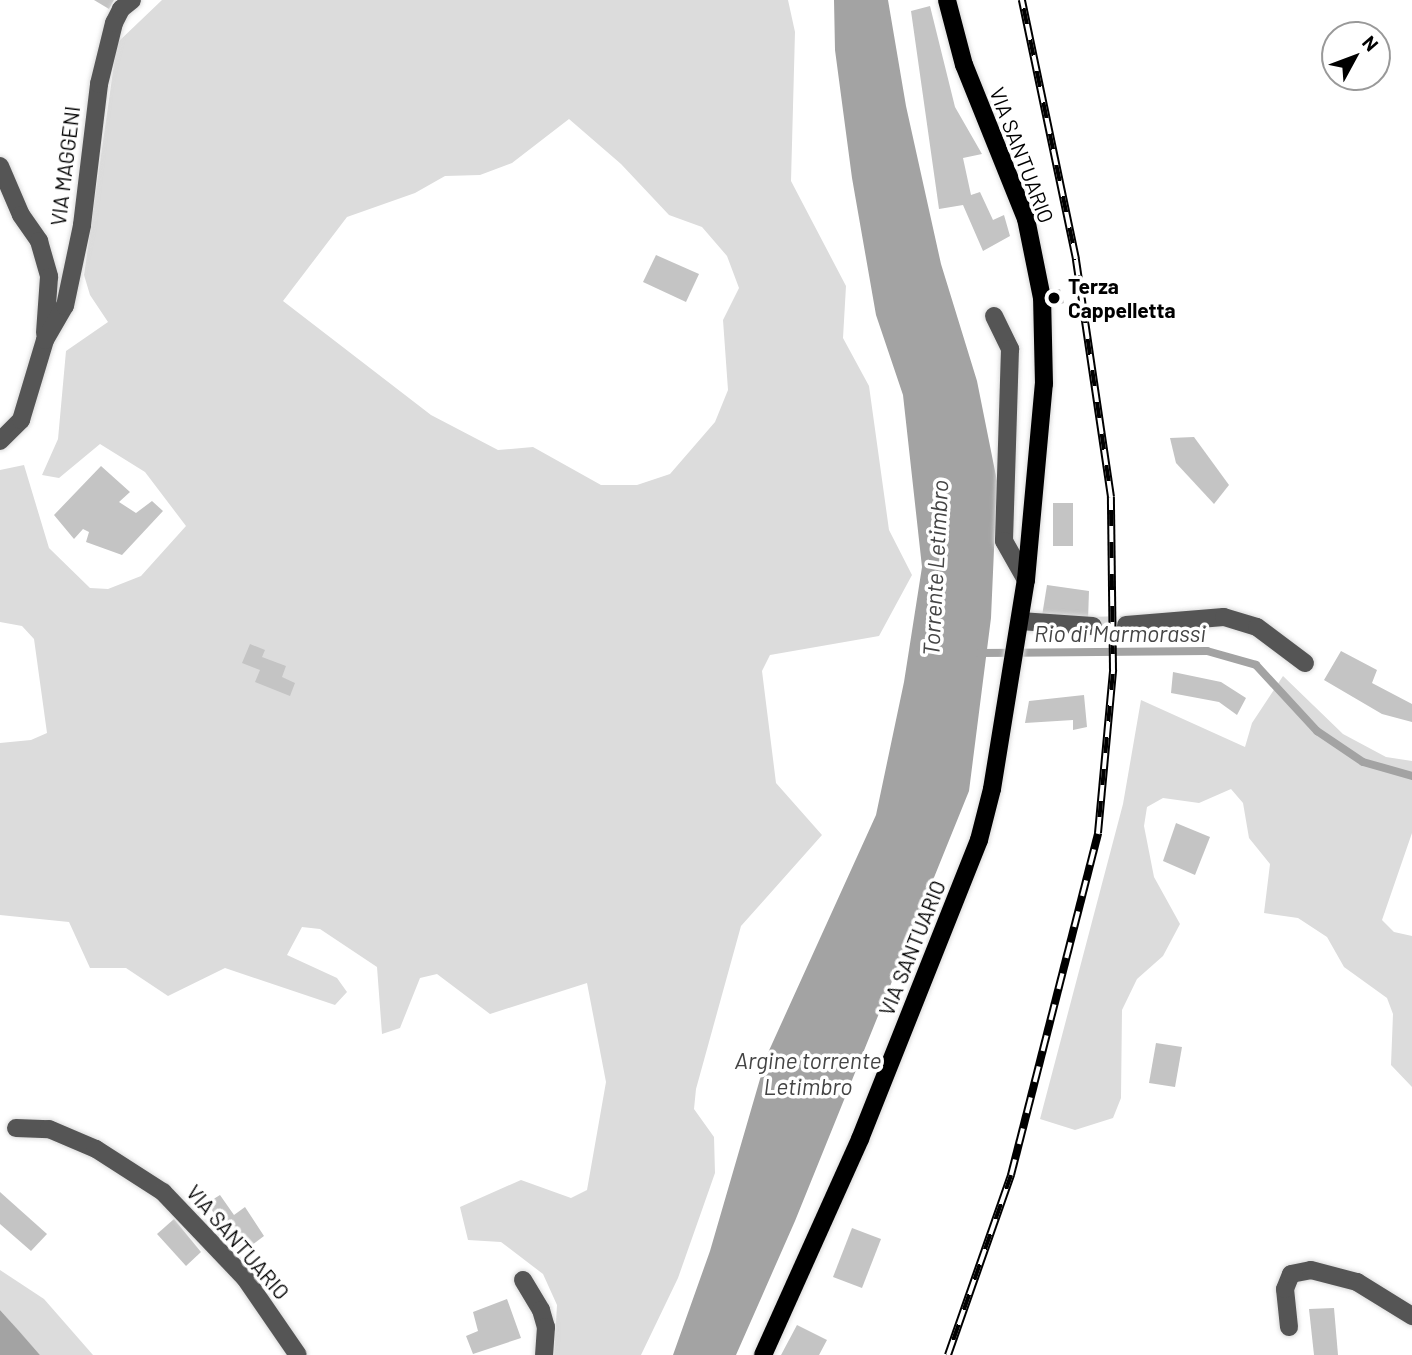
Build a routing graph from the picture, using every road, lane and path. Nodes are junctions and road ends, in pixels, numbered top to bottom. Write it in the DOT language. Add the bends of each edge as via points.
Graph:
graph roads {
  1 [pos="132,0"];
  2 [pos="947,0"];
  3 [pos="0,166"];
  4 [pos="994,316"];
  5 [pos="45,340"];
  6 [pos="0,441"];
  7 [pos="1026,580"];
  8 [pos="1020,621"];
  9 [pos="1126,625"];
  10 [pos="1093,626"];
  11 [pos="1305,663"];
  12 [pos="16,1128"];
  13 [pos="523,1280"];
  14 [pos="1412,1316"];
  15 [pos="1289,1327"];
  16 [pos="298,1355"];
  17 [pos="544,1355"];
  18 [pos="763,1355"];
  1 -- 5 [label="street, VIA MAGGENI" via="114,23 99,84 82,225 65,306"];
  2 -- 7 [label="main road, VIA SANTUARIO" via="964,65 1026,219 1042,298 1044,384"];
  3 -- 5 [label="street, VIA MAGGENI" via="21,215 39,241 49,277"];
  4 -- 7 [label="street" via="1010,349 1004,541"];
  5 -- 6 [label="street, VIA MAGGENI" via="20,419"];
  7 -- 8 [label="main road, VIA SANTUARIO"];
  8 -- 10 [label="street"];
  8 -- 18 [label="main road, VIA SANTUARIO" via="979,840 860,1139"];
  9 -- 11 [label="street" via="1224,617 1257,627"];
  12 -- 16 [label="street, VIA SANTUARIO" via="49,1129 84,1144 163,1192 245,1278"];
  13 -- 17 [label="street" via="544,1319"];
  14 -- 15 [label="street" via="1357,1282 1311,1270 1291,1274 1285,1289"];
}
